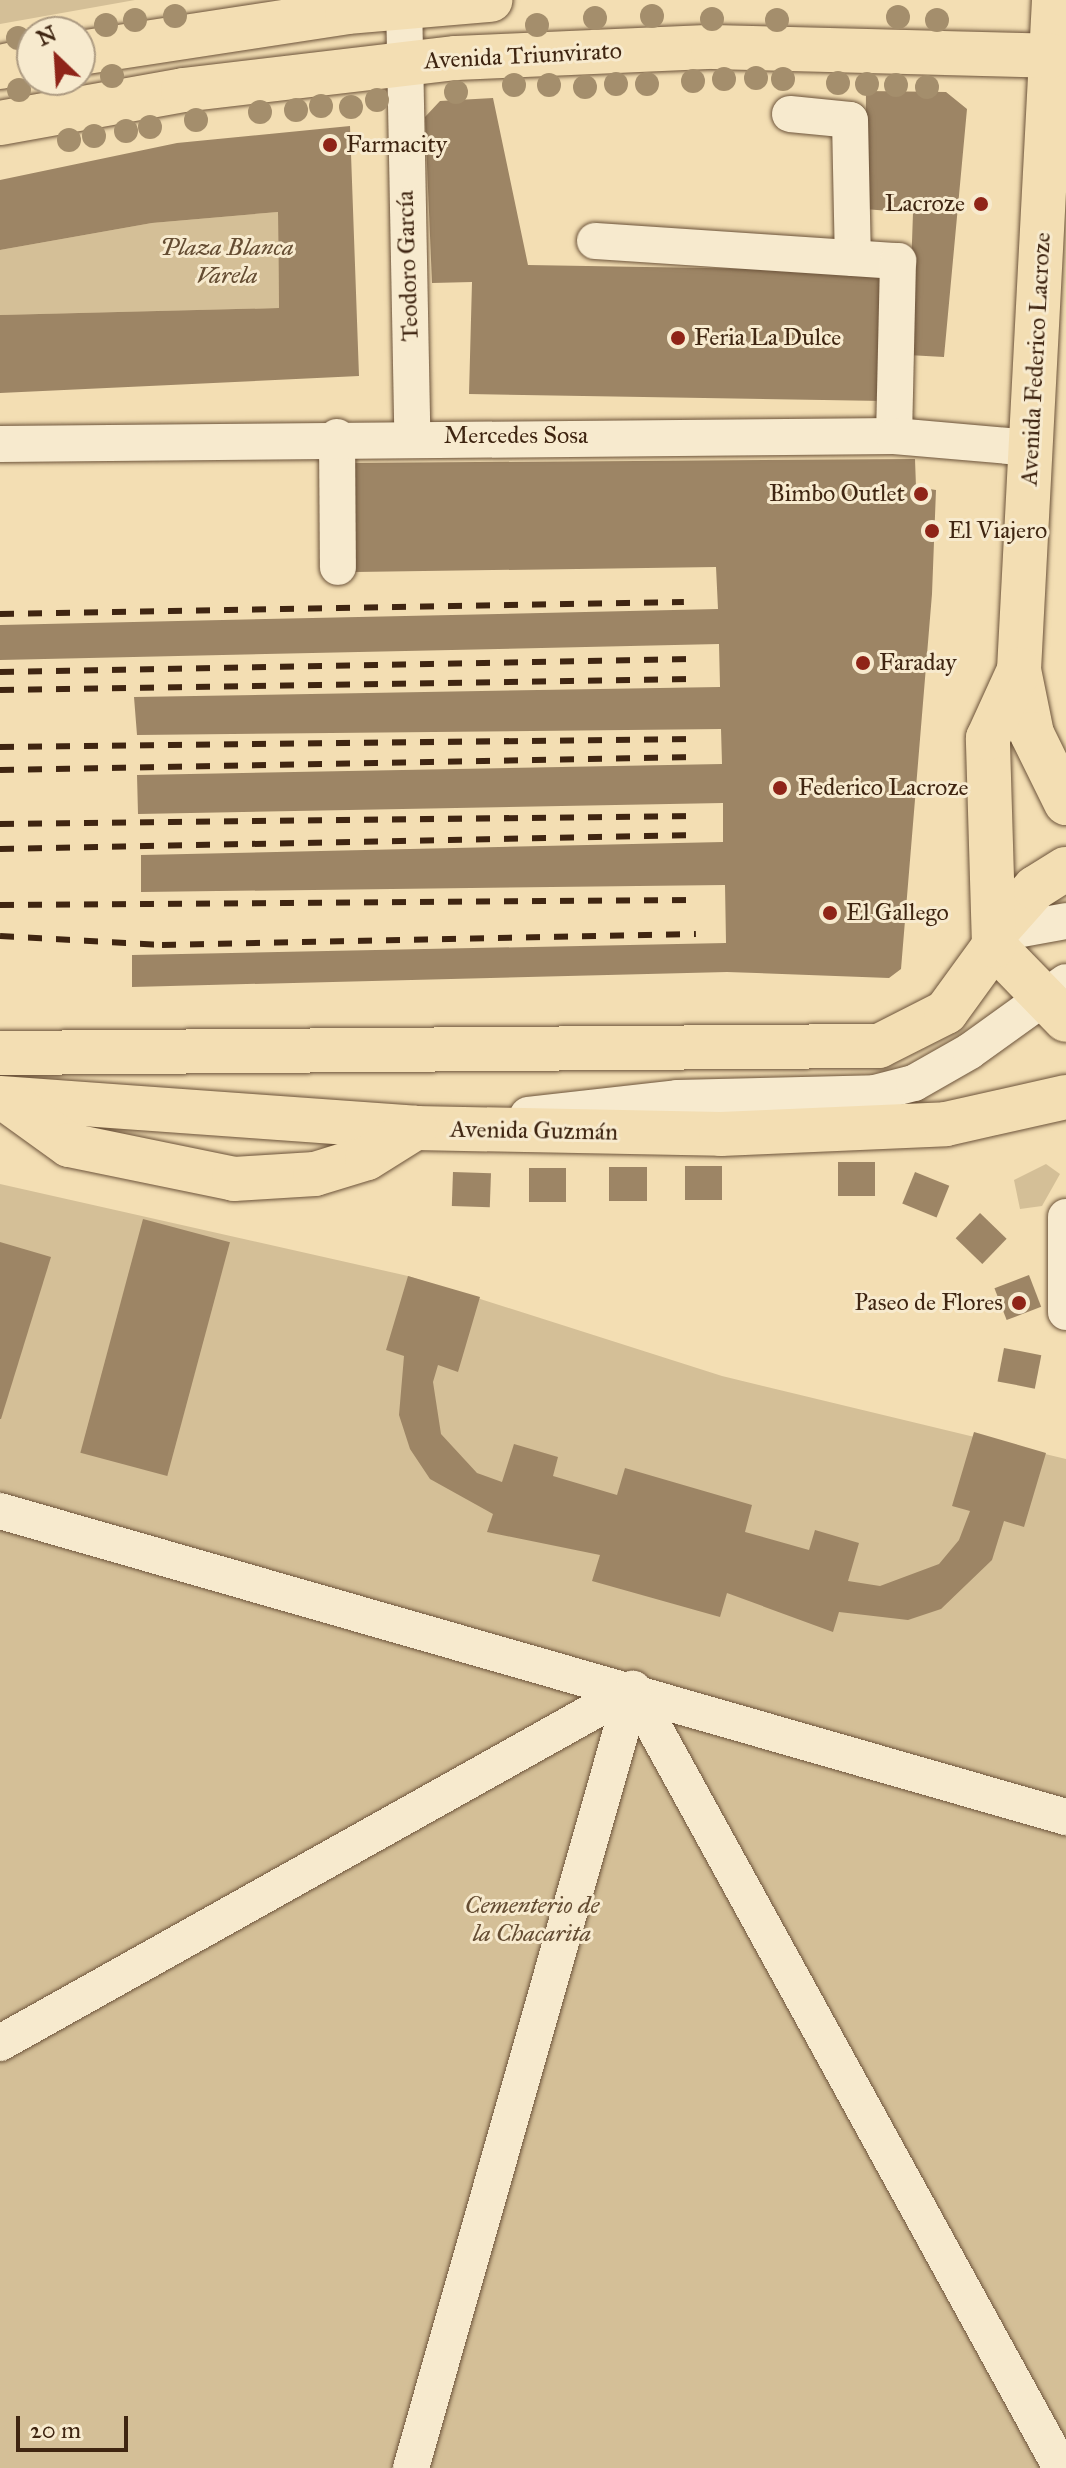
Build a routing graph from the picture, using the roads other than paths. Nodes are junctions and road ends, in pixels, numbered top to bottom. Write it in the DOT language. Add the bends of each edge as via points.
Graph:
graph roads {
  1 [pos="491,0"];
  2 [pos="1054,0"];
  3 [pos="404,3"];
  4 [pos="96,51"];
  5 [pos="1051,56"];
  6 [pos="404,62"];
  7 [pos="790,114"];
  8 [pos="0,123"];
  9 [pos="595,241"];
  10 [pos="853,258"];
  11 [pos="412,436"];
  12 [pos="894,436"];
  13 [pos="337,437"];
  14 [pos="0,444"];
  15 [pos="1032,448"];
  16 [pos="338,567"];
  17 [pos="1019,670"];
  18 [pos="1066,803"];
  19 [pos="1066,869"];
  20 [pos="1066,921"];
  21 [pos="994,940"];
  22 [pos="1057,1000"];
  23 [pos="322,1047"];
  24 [pos="0,1053"];
  25 [pos="1066,1097"];
  26 [pos="2,1098"];
  27 [pos="171,1114"];
  28 [pos="415,1128"];
  29 [pos="182,1171"];
  30 [pos="1066,1217"];
  31 [pos="1066,1312"];
  32 [pos="0,1511"];
  33 [pos="633,1689"];
  34 [pos="1066,1817"];
  35 [pos="0,2043"];
  36 [pos="411,2468"];
  37 [pos="1061,2468"];
  1 -- 3 [label="main road"];
  2 -- 5 [label="main road, Avenida Federico Lacroze"];
  3 -- 4 [label="main road"];
  3 -- 6 [label="street, Teodoro García"];
  5 -- 6 [label="main road, Avenida Triunvirato" via="713,47"];
  5 -- 15 [label="main road, Avenida Federico Lacroze"];
  6 -- 8 [label="main road, Avenida Triunvirato"];
  6 -- 11 [label="street, Teodoro García"];
  7 -- 10 [label="street" via="850,120"];
  9 -- 10 [label="street"];
  10 -- 12 [label="street" via="898,261"];
  11 -- 12 [label="street, Mercedes Sosa"];
  11 -- 13 [label="street, Mercedes Sosa"];
  12 -- 15 [label="street, Mercedes Sosa"];
  13 -- 14 [label="street, Mercedes Sosa"];
  13 -- 16 [label="street"];
  15 -- 17 [label="main road, Avenida Federico Lacroze"];
  17 -- 18 [label="main road, Avenida Federico Lacroze" via="1032,734"];
  17 -- 21 [label="main road, Avenida Federico Lacroze" via="988,738"];
  19 -- 21 [label="main road" via="1035,888"];
  20 -- 21 [label="street"];
  21 -- 22 [label="main road"];
  21 -- 23 [label="main road" via="946,1012 879,1046"];
  22 -- 28 [label="street" via="940,1068 875,1093 677,1098"];
  23 -- 24 [label="main road"];
  23 -- 27 [label="main road" via="206,1077"];
  25 -- 28 [label="main road, Avenida Guzmán" via="946,1124 751,1133"];
  26 -- 27 [label="main road, Avenida Guzmán"];
  26 -- 29 [label="main road" via="69,1145"];
  27 -- 28 [label="main road, Avenida Guzmán"];
  27 -- 29 [label="main road" via="167,1135"];
  28 -- 29 [label="main road" via="367,1158 315,1174 234,1179"];
  30 -- 31 [label="street"];
  32 -- 33 [label="street"];
  33 -- 34 [label="street"];
  33 -- 35 [label="street"];
  33 -- 36 [label="street"];
  33 -- 37 [label="street"];
}
